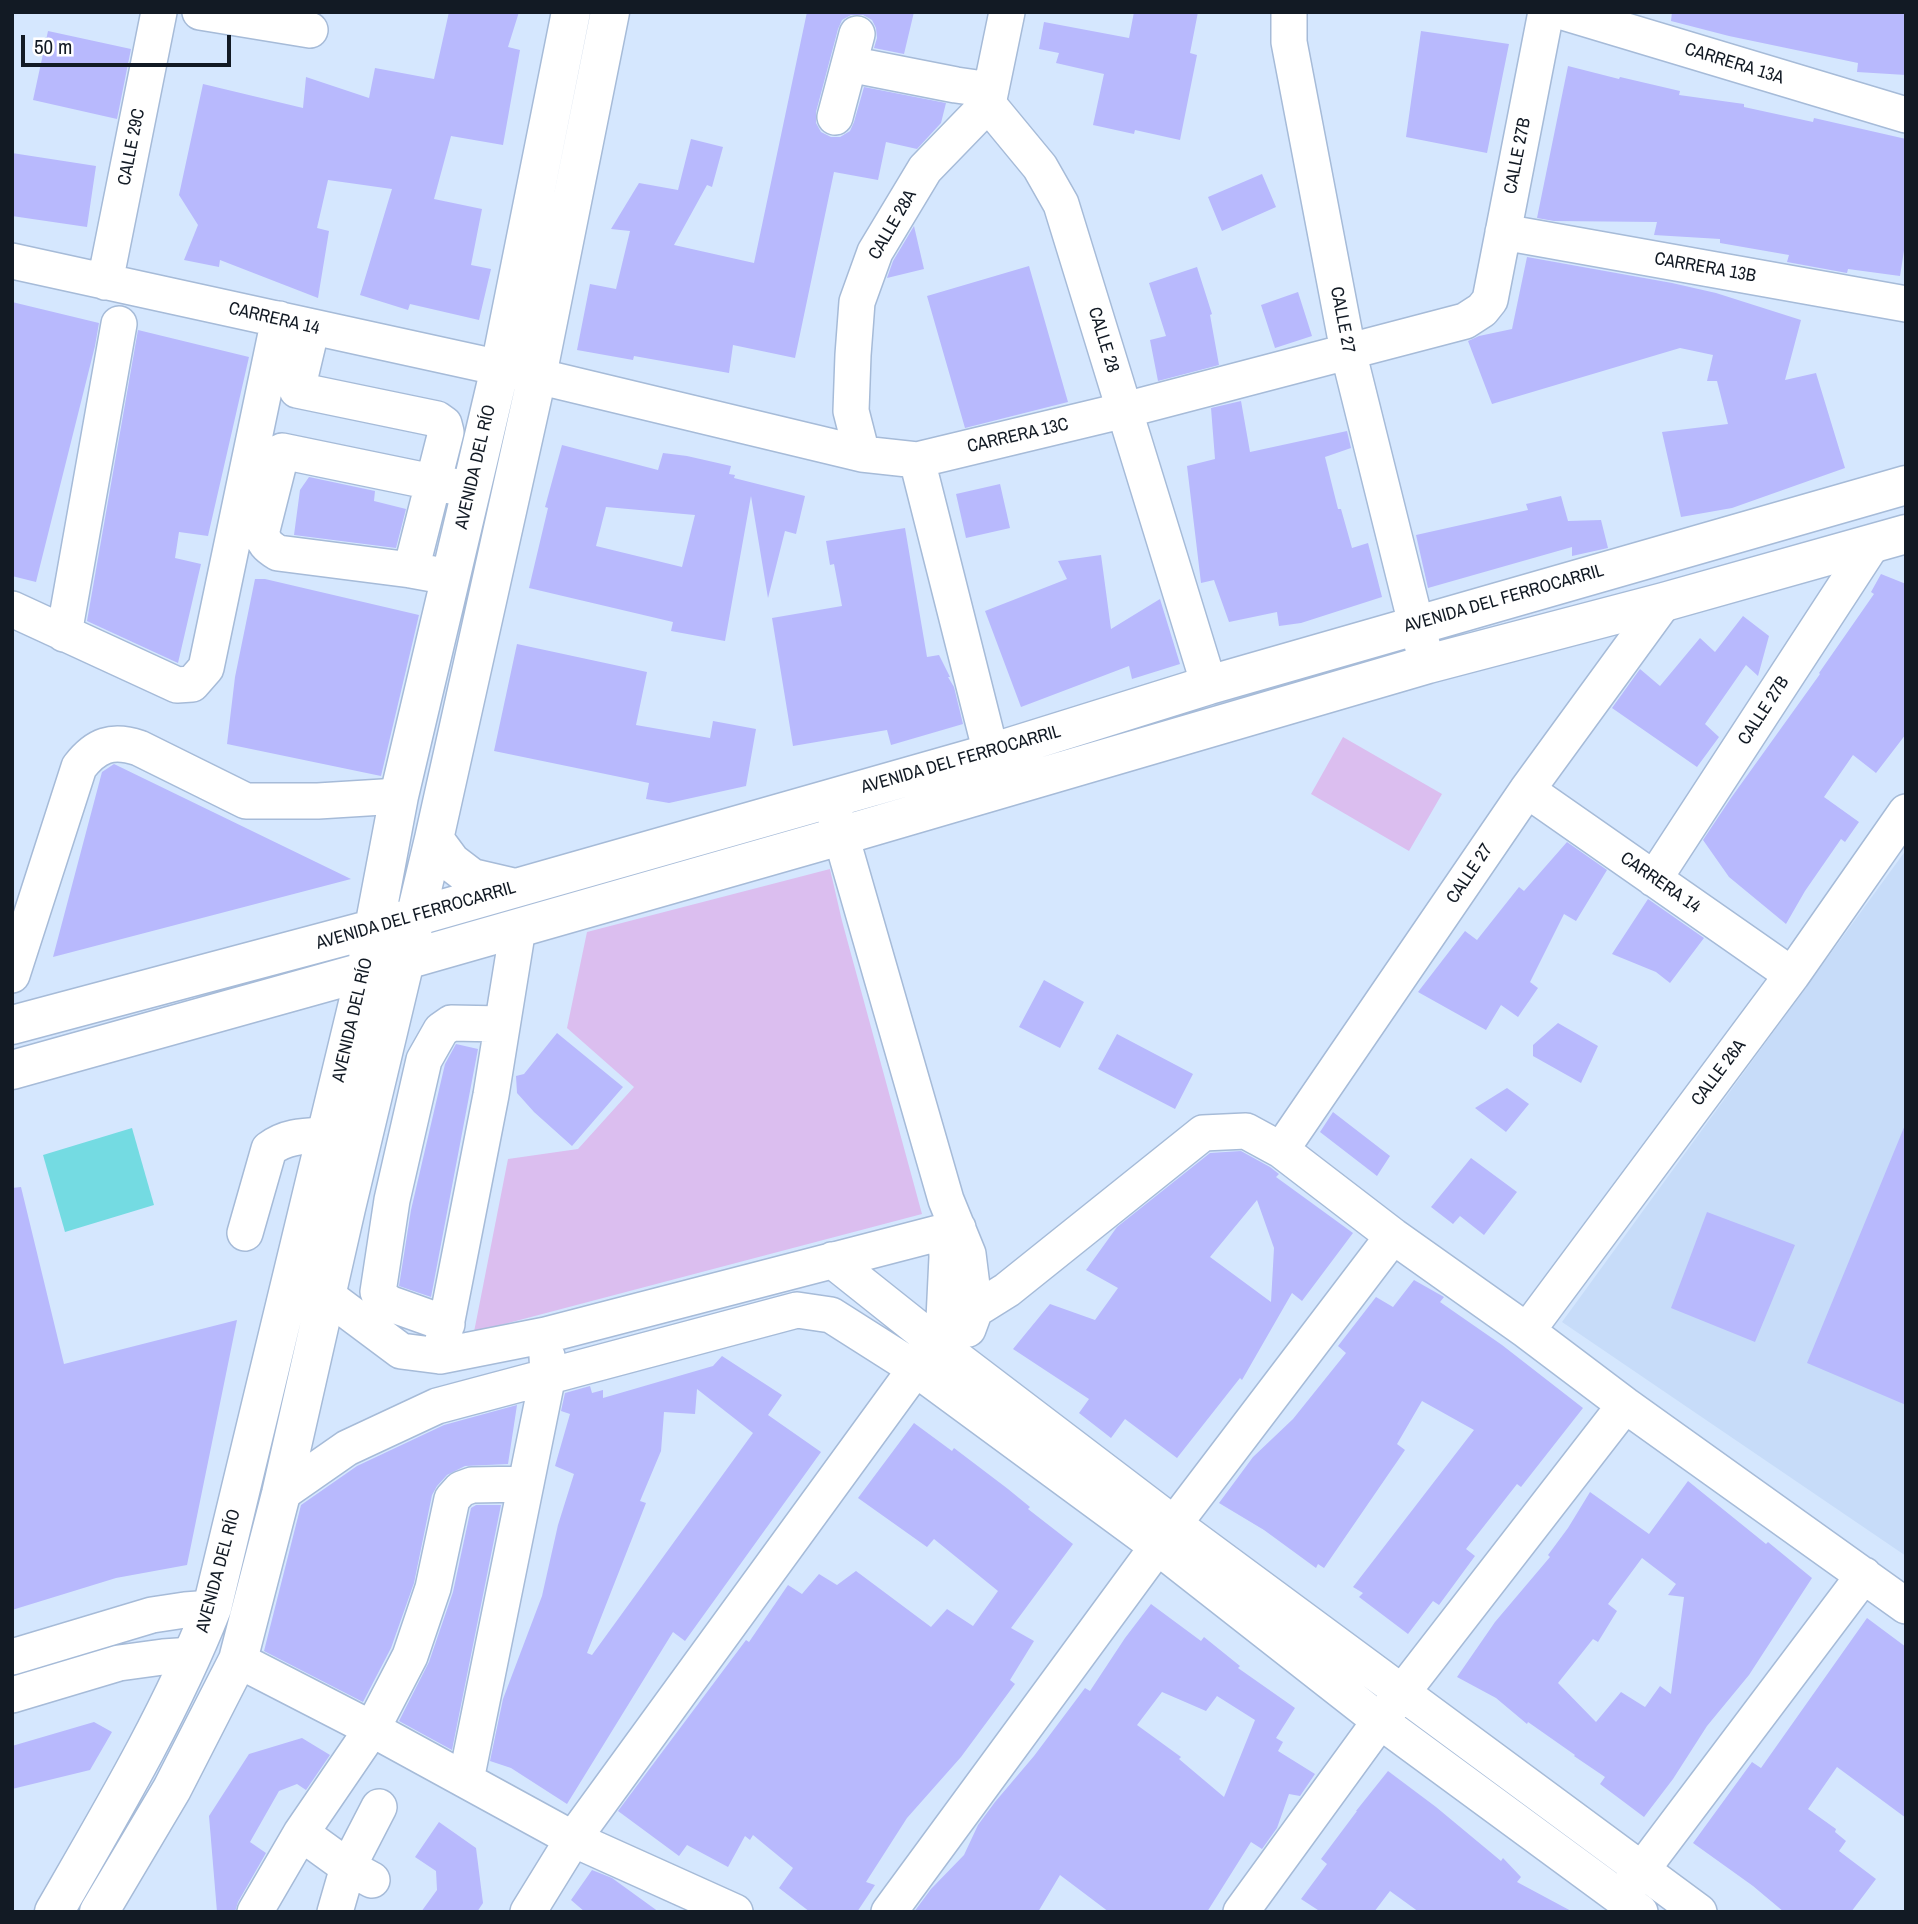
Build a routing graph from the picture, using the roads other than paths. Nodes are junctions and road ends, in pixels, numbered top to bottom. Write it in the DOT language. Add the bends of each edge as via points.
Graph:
graph roads {
  1 [pos="159,12"];
  2 [pos="200,12"];
  3 [pos="571,12"];
  4 [pos="610,12"];
  5 [pos="1007,12"];
  6 [pos="1289,12"];
  7 [pos="1546,12"];
  8 [pos="1563,12"];
  9 [pos="310,30"];
  10 [pos="990,97"];
  11 [pos="1906,116"];
  12 [pos="835,117"];
  13 [pos="1503,232"];
  14 [pos="12,261"];
  15 [pos="105,282"];
  16 [pos="1490,300"];
  17 [pos="1906,304"];
  18 [pos="295,323"];
  19 [pos="119,324"];
  20 [pos="1348,351"];
  21 [pos="500,368"];
  22 [pos="537,376"];
  23 [pos="1125,410"];
  24 [pos="862,454"];
  25 [pos="918,460"];
  26 [pos="433,481"];
  27 [pos="1906,485"];
  28 [pos="471,489"];
  29 [pos="1889,539"];
  30 [pos="411,570"];
  31 [pos="451,576"];
  32 [pos="1664,602"];
  33 [pos="12,609"];
  34 [pos="1416,624"];
  35 [pos="64,634"];
  36 [pos="1428,664"];
  37 [pos="1209,685"];
  38 [pos="991,753"];
  39 [pos="1527,790"];
  40 [pos="399,796"];
  41 [pos="830,798"];
  42 [pos="1906,812"];
  43 [pos="841,836"];
  44 [pos="434,839"];
  45 [pos="1654,879"];
  46 [pos="517,888"];
  47 [pos="415,916"];
  48 [pos="518,928"];
  49 [pos="372,929"];
  50 [pos="406,960"];
  51 [pos="366,970"];
  52 [pos="12,975"];
  53 [pos="1792,975"];
  54 [pos="502,1024"];
  55 [pos="12,1025"];
  56 [pos="12,1070"];
  57 [pos="325,1135"];
  58 [pos="1281,1150"];
  59 [pos="952,1229"];
  60 [pos="245,1233"];
  61 [pos="1393,1236"];
  62 [pos="832,1260"];
  63 [pos="326,1295"];
  64 [pos="975,1310"];
  65 [pos="1527,1331"];
  66 [pos="546,1335"];
  67 [pos="443,1340"];
  68 [pos="936,1363"];
  69 [pos="548,1376"];
  70 [pos="1625,1405"];
  71 [pos="526,1484"];
  72 [pos="281,1494"];
  73 [pos="1166,1535"];
  74 [pos="1864,1575"];
  75 [pos="1906,1606"];
  76 [pos="212,1608"];
  77 [pos="193,1655"];
  78 [pos="12,1657"];
  79 [pos="238,1660"];
  80 [pos="1403,1693"];
  81 [pos="12,1695"];
  82 [pos="1380,1721"];
  83 [pos="372,1729"];
  84 [pos="339,1777"];
  85 [pos="466,1780"];
  86 [pos="301,1833"];
  87 [pos="573,1839"];
  88 [pos="1641,1869"];
  89 [pos="360,1873"];
  90 [pos="270,1906"];
  91 [pos="1623,1907"];
  92 [pos="54,1912"];
  93 [pos="99,1912"];
  94 [pos="335,1912"];
  95 [pos="528,1912"];
  96 [pos="735,1912"];
  97 [pos="889,1912"];
  98 [pos="1241,1912"];
  99 [pos="1699,1912"];
  1 -- 15 [label="street, CALLE 29C"];
  2 -- 9 [label="street"];
  3 -- 21 [label="main road, AVENIDA DEL RÍO"];
  4 -- 22 [label="main road, AVENIDA DEL RÍO"];
  5 -- 10 [label="street"];
  6 -- 20 [label="street, CALLE 27" via="1289,42"];
  7 -- 13 [label="street, CALLE 27B"];
  8 -- 11 [label="street, CARRERA 13A"];
  10 -- 12 [label="street" via="853,49"];
  10 -- 23 [label="street, CALLE 28" via="1061,204"];
  10 -- 24 [label="street, CALLE 28A" via="925,169 874,252 857,302 853,355 851,411"];
  13 -- 16 [label="street, CALLE 27B"];
  13 -- 17 [label="street, CARRERA 13B"];
  14 -- 15 [label="street, CARRERA 14"];
  15 -- 18 [label="street, CARRERA 14"];
  16 -- 20 [label="street, CARRERA 13C" via="1465,321"];
  18 -- 21 [label="street, CARRERA 14"];
  18 -- 26 [label="street" via="297,390 444,424"];
  18 -- 35 [label="street" via="206,668 192,684 177,685"];
  19 -- 35 [label="street"];
  20 -- 23 [label="street, CARRERA 13C"];
  20 -- 34 [label="street, CALLE 27"];
  21 -- 22 [label="street, CARRERA 14"];
  21 -- 28 [label="main road, AVENIDA DEL RÍO"];
  22 -- 24 [label="street, CARRERA 13C"];
  22 -- 44 [label="main road, AVENIDA DEL RÍO"];
  23 -- 25 [label="street, CARRERA 13C"];
  23 -- 37 [label="street, CALLE 28"];
  24 -- 25 [label="street, CARRERA 13C"];
  25 -- 38 [label="street"];
  26 -- 28 [label="street"];
  26 -- 30 [label="street"];
  26 -- 30 [label="street" via="282,451 262,530 266,544 278,553"];
  27 -- 34 [label="main road, AVENIDA DEL FERROCARRIL"];
  28 -- 31 [label="main road, AVENIDA DEL RÍO"];
  29 -- 32 [label="main road"];
  29 -- 45 [label="street, CALLE 27B"];
  30 -- 31 [label="street"];
  31 -- 40 [label="main road, AVENIDA DEL RÍO"];
  32 -- 36 [label="main road"];
  32 -- 39 [label="street, CALLE 27"];
  33 -- 35 [label="street"];
  34 -- 36 [label="street, CALLE 27"];
  34 -- 37 [label="main road, AVENIDA DEL FERROCARRIL"];
  36 -- 43 [label="main road"];
  37 -- 38 [label="main road, AVENIDA DEL FERROCARRIL"];
  38 -- 41 [label="main road, AVENIDA DEL FERROCARRIL"];
  39 -- 45 [label="street, CARRERA 14"];
  39 -- 58 [label="street, CALLE 27"];
  40 -- 49 [label="main road, AVENIDA DEL RÍO"];
  40 -- 52 [label="street" via="246,802 139,748 124,743 105,746 79,767"];
  41 -- 43 [label="street"];
  41 -- 46 [label="main road, AVENIDA DEL FERROCARRIL"];
  42 -- 53 [label="street, CALLE 26A"];
  43 -- 48 [label="main road"];
  43 -- 59 [label="street"];
  44 -- 46 [label="main road" via="451,862 472,878"];
  44 -- 47 [label="main road, AVENIDA DEL RÍO"];
  45 -- 53 [label="street, CARRERA 14"];
  46 -- 47 [label="main road, AVENIDA DEL FERROCARRIL"];
  47 -- 49 [label="main road, AVENIDA DEL FERROCARRIL"];
  47 -- 50 [label="main road, AVENIDA DEL RÍO"];
  48 -- 50 [label="main road"];
  48 -- 54 [label="street"];
  49 -- 51 [label="main road, AVENIDA DEL RÍO"];
  49 -- 55 [label="main road, AVENIDA DEL FERROCARRIL"];
  50 -- 51 [label="main road"];
  50 -- 63 [label="main road, AVENIDA DEL RÍO"];
  51 -- 56 [label="main road"];
  51 -- 57 [label="main road, AVENIDA DEL RÍO"];
  53 -- 65 [label="street, CALLE 26A"];
  54 -- 67 [label="street"];
  54 -- 67 [label="street" via="451,1023 441,1030 424,1060 392,1200 378,1292"];
  57 -- 60 [label="street" via="294,1137 269,1149"];
  57 -- 76 [label="main road, AVENIDA DEL RÍO"];
  58 -- 61 [label="street"];
  58 -- 64 [label="street" via="1246,1131 1203,1133 1007,1290"];
  59 -- 62 [label="street"];
  59 -- 64 [label="street" via="968,1254"];
  59 -- 68 [label="street"];
  61 -- 65 [label="street"];
  61 -- 73 [label="street"];
  62 -- 66 [label="street"];
  62 -- 68 [label="street"];
  63 -- 67 [label="street" via="401,1351"];
  63 -- 72 [label="main road, AVENIDA DEL RÍO"];
  64 -- 68 [label="street"];
  65 -- 70 [label="street"];
  66 -- 67 [label="street"];
  66 -- 69 [label="street"];
  68 -- 69 [label="street" via="831,1315 797,1310"];
  68 -- 73 [label="street"];
  68 -- 87 [label="street"];
  69 -- 71 [label="street"];
  69 -- 72 [label="street" via="437,1406 347,1448"];
  70 -- 74 [label="street"];
  70 -- 80 [label="street"];
  71 -- 83 [label="street" via="472,1485 452,1499 433,1588 410,1656"];
  71 -- 85 [label="street"];
  72 -- 79 [label="main road, AVENIDA DEL RÍO"];
  73 -- 80 [label="street"];
  73 -- 82 [label="street"];
  73 -- 97 [label="street"];
  74 -- 75 [label="street"];
  74 -- 88 [label="street"];
  76 -- 77 [label="main road, AVENIDA DEL RÍO"];
  76 -- 78 [label="street" via="152,1615"];
  77 -- 81 [label="street" via="119,1662"];
  77 -- 92 [label="main road, AVENIDA DEL RÍO" via="132,1778"];
  79 -- 83 [label="street"];
  79 -- 93 [label="main road, AVENIDA DEL RÍO" via="172,1789"];
  80 -- 82 [label="street"];
  80 -- 88 [label="street"];
  82 -- 91 [label="street"];
  82 -- 98 [label="street"];
  83 -- 84 [label="street"];
  83 -- 85 [label="street"];
  84 -- 86 [label="street"];
  84 -- 89 [label="street" via="391,1813"];
  85 -- 87 [label="street"];
  86 -- 89 [label="street"];
  86 -- 90 [label="street"];
  87 -- 95 [label="street"];
  87 -- 96 [label="street"];
  88 -- 91 [label="street"];
  88 -- 99 [label="street"];
  89 -- 94 [label="street"];
}
